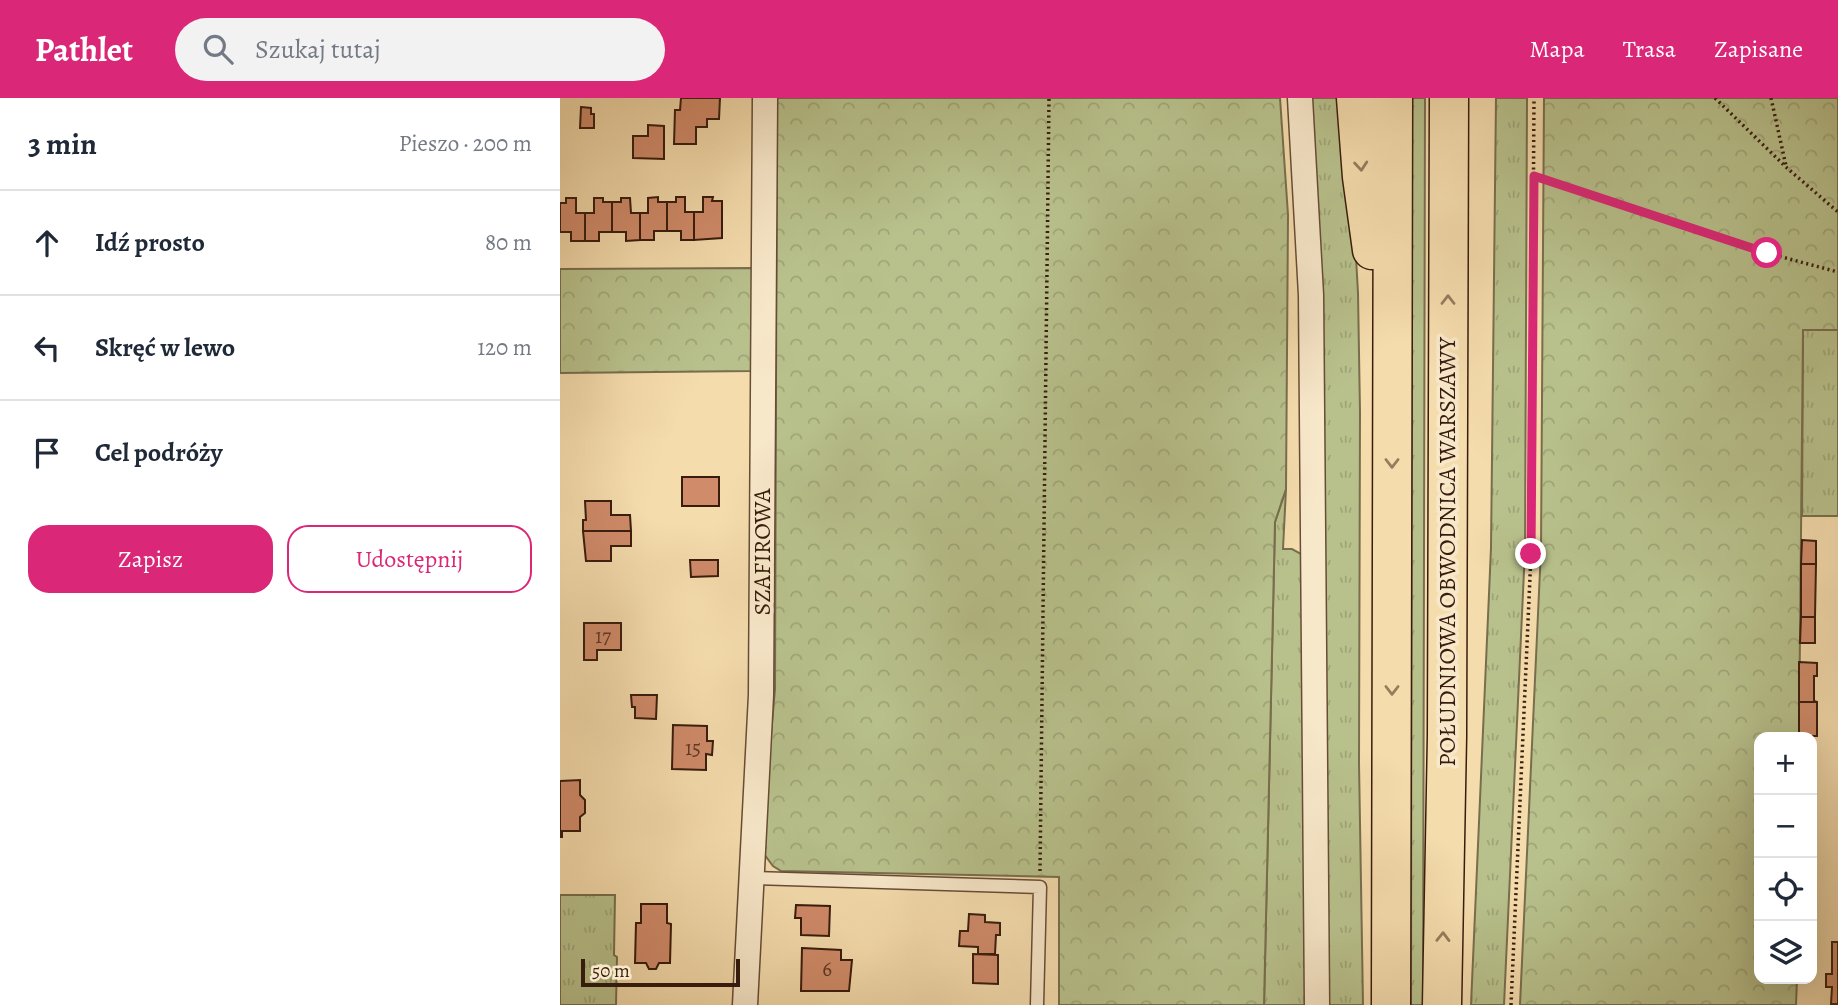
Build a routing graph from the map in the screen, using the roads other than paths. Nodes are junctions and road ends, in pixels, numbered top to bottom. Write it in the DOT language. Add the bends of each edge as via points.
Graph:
graph roads {
  1 [pos="765,98"];
  2 [pos="1300,98"];
  3 [pos="1356,98"];
  4 [pos="1393,98"];
  5 [pos="1449,98"];
  6 [pos="1392,395"];
  7 [pos="752,878"];
  8 [pos="745,1005"];
  9 [pos="1037,1005"];
  10 [pos="1317,1005"];
  11 [pos="1391,1005"];
  12 [pos="1442,1005"];
  1 -- 7 [label="street, SZAFIROWA" via="761,695"];
  2 -- 10 [label="street" via="1311,295"];
  3 -- 6 [label="highway, one-way" via="1362,177"];
  4 -- 6 [label="highway"];
  12 -- 5 [label="highway, POŁUDNIOWA OBWODNICA WARSZAWY, one-way"];
  6 -- 11 [label="highway, one-way"];
  7 -- 8 [label="street, SZAFIROWA"];
  7 -- 9 [label="lane" via="1040,887"];
}
